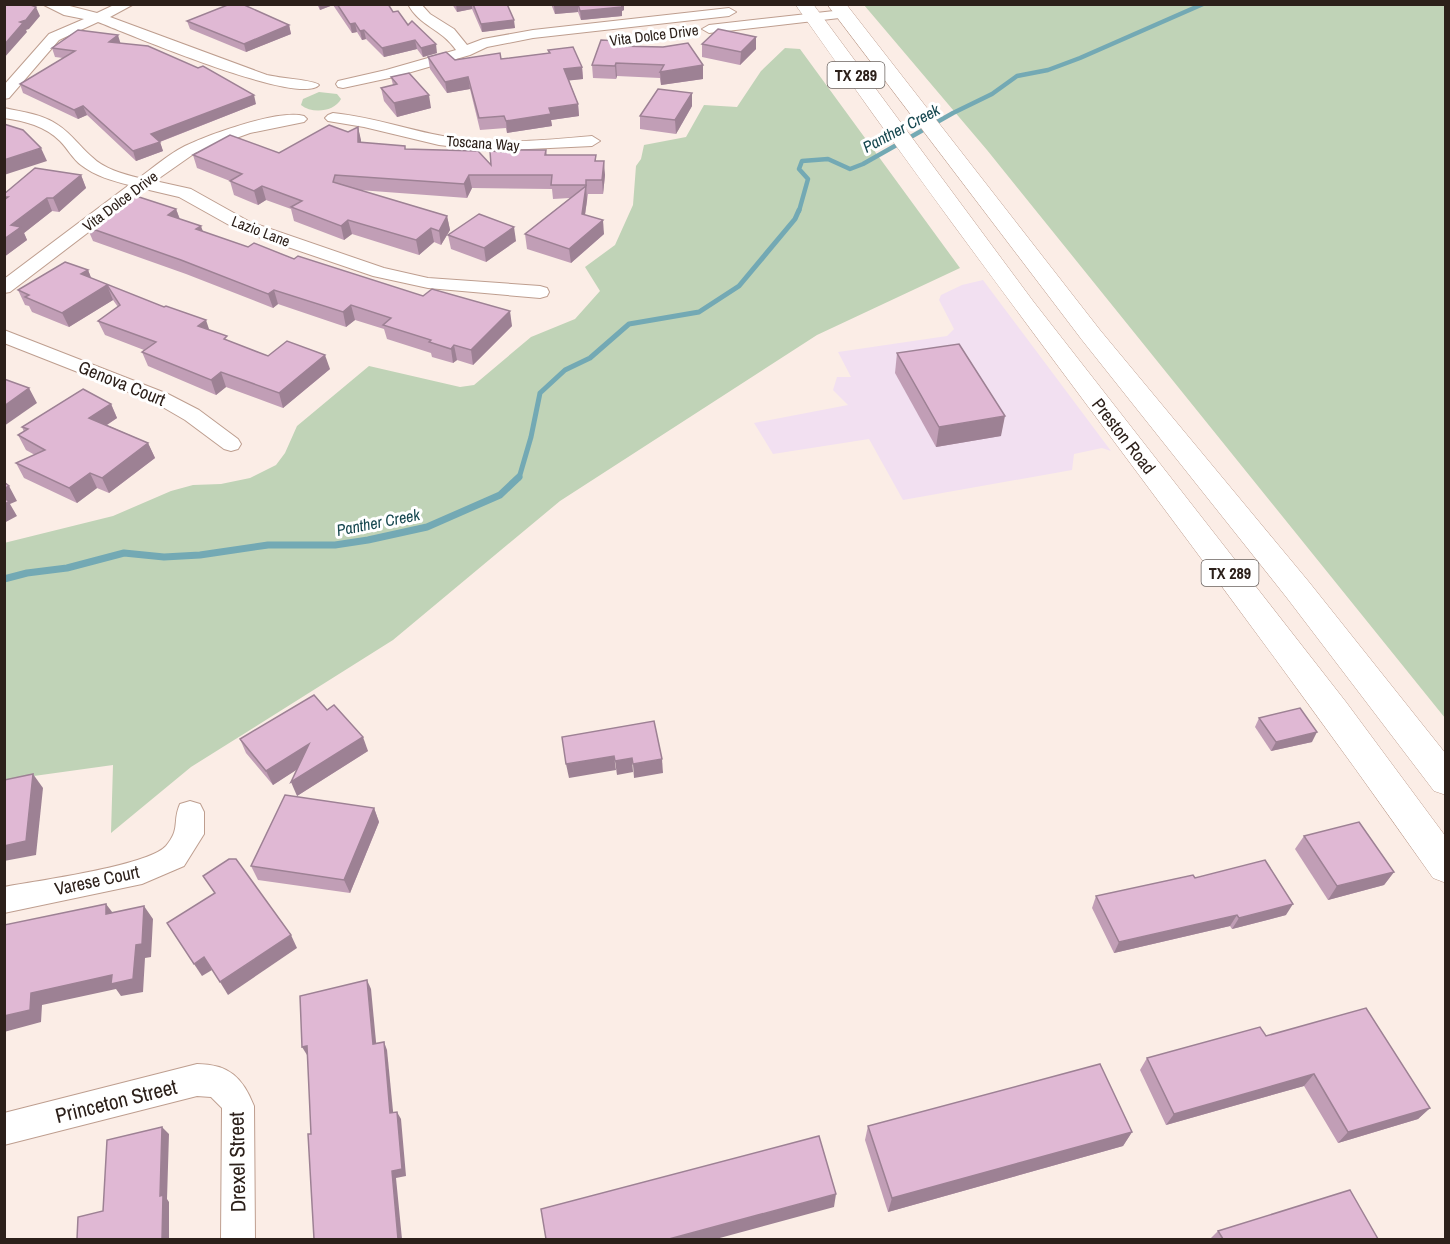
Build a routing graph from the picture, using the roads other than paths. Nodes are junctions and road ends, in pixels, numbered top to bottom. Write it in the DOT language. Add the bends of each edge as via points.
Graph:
graph roads {
  1 [pos="48,4"];
  2 [pos="88,4"];
  3 [pos="128,4"];
  4 [pos="414,4"];
  5 [pos="652,4"];
  6 [pos="839,9"];
  7 [pos="809,11"];
  8 [pos="97,17"];
  9 [pos="663,29"];
  10 [pos="636,37"];
  11 [pos="532,49"];
  12 [pos="465,52"];
  13 [pos="389,75"];
  14 [pos="263,80"];
  15 [pos="343,84"];
  16 [pos="312,85"];
  17 [pos="4,95"];
  18 [pos="360,100"];
  19 [pos="280,102"];
  20 [pos="4,113"];
  21 [pos="333,118"];
  22 [pos="299,119"];
  23 [pos="375,123"];
  24 [pos="245,129"];
  25 [pos="592,141"];
  26 [pos="142,183"];
  27 [pos="4,288"];
  28 [pos="540,292"];
  29 [pos="4,336"];
  30 [pos="1166,427"];
  31 [pos="1124,436"];
  32 [pos="231,444"];
  33 [pos="1446,781"];
  34 [pos="190,812"];
  35 [pos="1446,867"];
  36 [pos="4,900"];
  37 [pos="226,1087"];
  38 [pos="4,1129"];
  39 [pos="238,1239"];
  1 -- 8 [label="street"];
  2 -- 8 [label="street"];
  3 -- 8 [label="street"];
  4 -- 12 [label="street" via="451,33"];
  5 -- 9 [label="street"];
  6 -- 7 [label="street, Vita Dolce Drive"];
  6 -- 30 [label="main road, Preston Road / TX 289"];
  7 -- 9 [label="street, Vita Dolce Drive" via="729,17"];
  7 -- 31 [label="main road, Preston Road / TX 289"];
  8 -- 14 [label="street"];
  8 -- 17 [label="street" via="54,38"];
  9 -- 10 [label="street, Vita Dolce Drive"];
  9 -- 12 [label="street, Vita Dolce Drive" via="533,34 483,42"];
  11 -- 12 [label="street, Vita Dolce Drive"];
  12 -- 13 [label="street, Vita Dolce Drive"];
  13 -- 15 [label="street, Vita Dolce Drive"];
  13 -- 18 [label="street, Vita Dolce Drive" via="364,89"];
  14 -- 16 [label="street"];
  14 -- 19 [label="street" via="279,93"];
  15 -- 16 [label="street, Vita Dolce Drive"];
  15 -- 18 [label="street" via="358,92"];
  16 -- 19 [label="street, Vita Dolce Drive" via="288,94"];
  18 -- 21 [label="street, Vita Dolce Drive" via="347,113"];
  18 -- 23 [label="street" via="358,108"];
  19 -- 22 [label="street" via="283,113"];
  19 -- 24 [label="street, Vita Dolce Drive"];
  20 -- 26 [label="street, Lazio Lane" via="51,126 98,169"];
  21 -- 22 [label="street, Vita Dolce Drive"];
  21 -- 23 [label="street, Toscana Way"];
  22 -- 24 [label="street, Vita Dolce Drive"];
  23 -- 25 [label="street, Toscana Way" via="470,146"];
  24 -- 26 [label="street, Vita Dolce Drive" via="189,150"];
  26 -- 27 [label="street, Vita Dolce Drive"];
  26 -- 28 [label="street, Lazio Lane" via="184,193 244,226 388,275 439,284"];
  29 -- 32 [label="street, Genova Court" via="161,398"];
  30 -- 31 [label="main road"];
  30 -- 33 [label="main road, Preston Road / TX 289"];
  31 -- 35 [label="main road, Preston Road / TX 289" via="1266,621"];
  34 -- 36 [label="street, Varese Court" via="190,834 174,857 142,872"];
  37 -- 38 [label="street, Princeton Street" via="197,1080"];
  37 -- 39 [label="street, Drexel Street" via="238,1106"];
}
